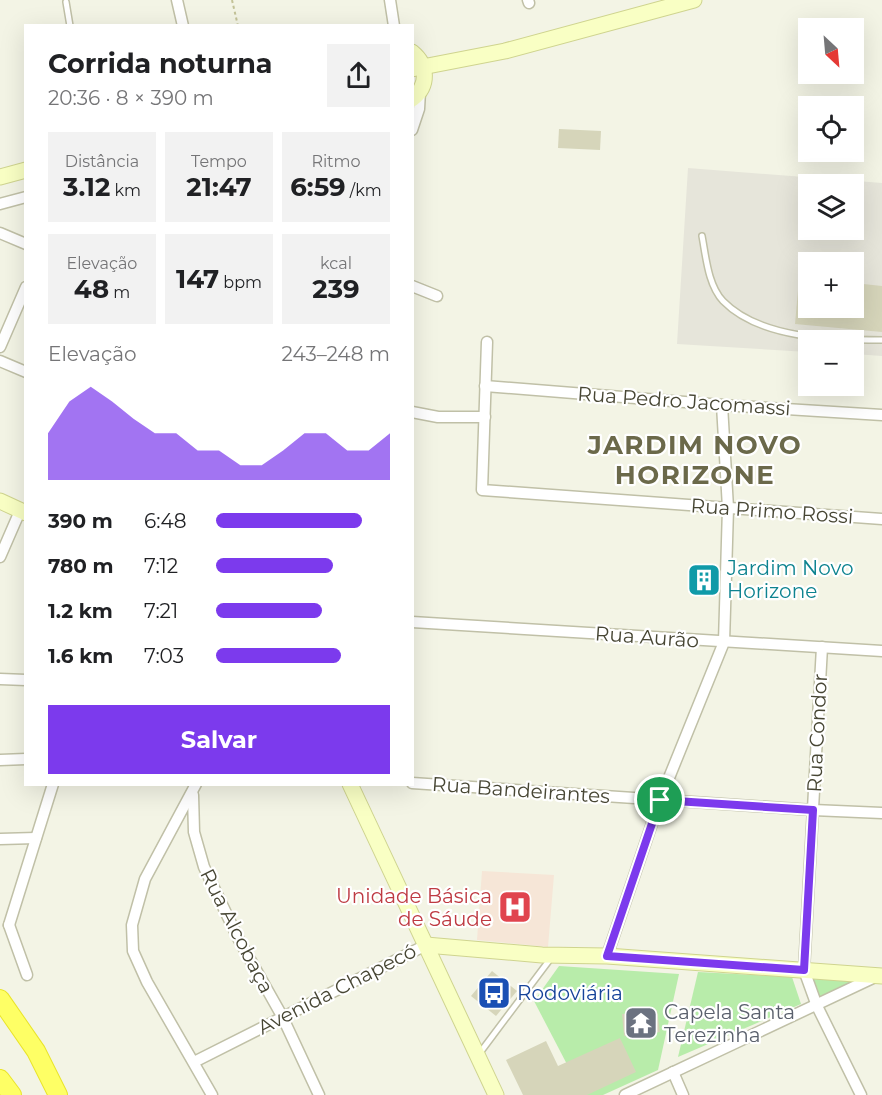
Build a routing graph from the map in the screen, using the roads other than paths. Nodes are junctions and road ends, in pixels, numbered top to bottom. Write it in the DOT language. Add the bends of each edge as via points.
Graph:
graph roads {
  1 [pos="177,0"];
  2 [pos="390,0"];
  3 [pos="694,0"];
  4 [pos="66,2"];
  5 [pos="70,24"];
  6 [pos="183,24"];
  7 [pos="394,24"];
  8 [pos="418,67"];
  9 [pos="416,95"];
  10 [pos="414,124"];
  11 [pos="24,171"];
  12 [pos="0,177"];
  13 [pos="24,198"];
  14 [pos="0,204"];
  15 [pos="0,233"];
  16 [pos="702,236"];
  17 [pos="24,243"];
  18 [pos="414,287"];
  19 [pos="24,292"];
  20 [pos="437,296"];
  21 [pos="882,340"];
  22 [pos="487,342"];
  23 [pos="0,347"];
  24 [pos="0,361"];
  25 [pos="24,371"];
  26 [pos="485,386"];
  27 [pos="722,405"];
  28 [pos="414,412"];
  29 [pos="882,415"];
  30 [pos="485,417"];
  31 [pos="0,501"];
  32 [pos="728,508"];
  33 [pos="23,512"];
  34 [pos="882,519"];
  35 [pos="0,557"];
  36 [pos="414,622"];
  37 [pos="723,642"];
  38 [pos="822,647"];
  39 [pos="882,651"];
  40 [pos="0,679"];
  41 [pos="24,680"];
  42 [pos="24,759"];
  43 [pos="0,760"];
  44 [pos="414,783"];
  45 [pos="52,786"];
  46 [pos="351,786"];
  47 [pos="194,789"];
  48 [pos="660,800"];
  49 [pos="813,810"];
  50 [pos="882,813"];
  51 [pos="36,838"];
  52 [pos="0,839"];
  53 [pos="4,925"];
  54 [pos="426,945"];
  55 [pos="554,955"];
  56 [pos="607,956"];
  57 [pos="804,970"];
  58 [pos="27,975"];
  59 [pos="879,976"];
  60 [pos="0,999"];
  61 [pos="817,1006"];
  62 [pos="282,1016"];
  63 [pos="478,1055"];
  64 [pos="194,1062"];
  65 [pos="673,1072"];
  66 [pos="0,1078"];
  67 [pos="12,1095"];
  68 [pos="58,1095"];
  69 [pos="212,1095"];
  70 [pos="319,1095"];
  71 [pos="496,1095"];
  72 [pos="625,1095"];
  73 [pos="683,1095"];
  74 [pos="861,1095"];
  1 -- 6 [label="street"];
  2 -- 7 [label="street"];
  3 -- 8 [label="street" via="505,51"];
  4 -- 5 [label="lane"];
  8 -- 9 [label="street" via="424,83"];
  9 -- 10 [label="street" via="419,109"];
  11 -- 12 [label="street"];
  13 -- 14 [label="street"];
  15 -- 17 [label="street"];
  16 -- 21 [label="lane" via="709,275 723,301 746,317 775,330 824,340"];
  18 -- 20 [label="street"];
  19 -- 23 [label="street"];
  22 -- 26 [label="street"];
  24 -- 25 [label="street"];
  26 -- 27 [label="street, Rua Pedro Jacomassi"];
  26 -- 30 [label="street"];
  27 -- 29 [label="street, Rua Pedro Jacomassi"];
  27 -- 32 [label="street"];
  28 -- 30 [label="street" via="438,417"];
  30 -- 32 [label="street, Rua Primo Rossi" via="482,490"];
  31 -- 33 [label="street"];
  32 -- 34 [label="street, Rua Primo Rossi"];
  32 -- 37 [label="street"];
  33 -- 35 [label="street"];
  36 -- 37 [label="street, Rua Aurão"];
  37 -- 38 [label="street, Rua Aurão"];
  37 -- 48 [label="street"];
  38 -- 39 [label="street, Rua Aurão"];
  38 -- 49 [label="street, Rua Condor"];
  40 -- 41 [label="street"];
  42 -- 43 [label="street"];
  44 -- 48 [label="street, Rua Bandeirantes"];
  45 -- 51 [label="street"];
  46 -- 54 [label="street"];
  47 -- 62 [label="street, Rua Alcobaça" via="194,832 204,867"];
  47 -- 64 [label="street" via="145,879 132,925 133,951 147,982"];
  48 -- 49 [label="street, Rua Bandeirantes"];
  48 -- 56 [label="street"];
  49 -- 50 [label="street, Rua Bandeirantes"];
  49 -- 57 [label="street, Rua Condor"];
  51 -- 52 [label="street"];
  51 -- 53 [label="street"];
  53 -- 58 [label="street"];
  54 -- 55 [label="street, Avenida Chapecó"];
  54 -- 62 [label="street, Avenida Chapecó"];
  54 -- 63 [label="street"];
  55 -- 56 [label="street, Avenida Chapecó"];
  55 -- 63 [label="lane"];
  56 -- 57 [label="street, Avenida Chapecó"];
  57 -- 59 [label="street, Avenida Chapecó"];
  57 -- 61 [label="street, Rua Condor"];
  59 -- 61 [label="street"];
  60 -- 68 [label="highway" via="36,1051"];
  61 -- 65 [label="street"];
  61 -- 74 [label="street, Rua Condor"];
  62 -- 64 [label="street, Avenida Chapecó"];
  62 -- 70 [label="street, Rua Alcobaça"];
  63 -- 71 [label="street"];
  64 -- 69 [label="street"];
  65 -- 72 [label="street"];
  65 -- 73 [label="street"];
  66 -- 67 [label="highway"];
}
